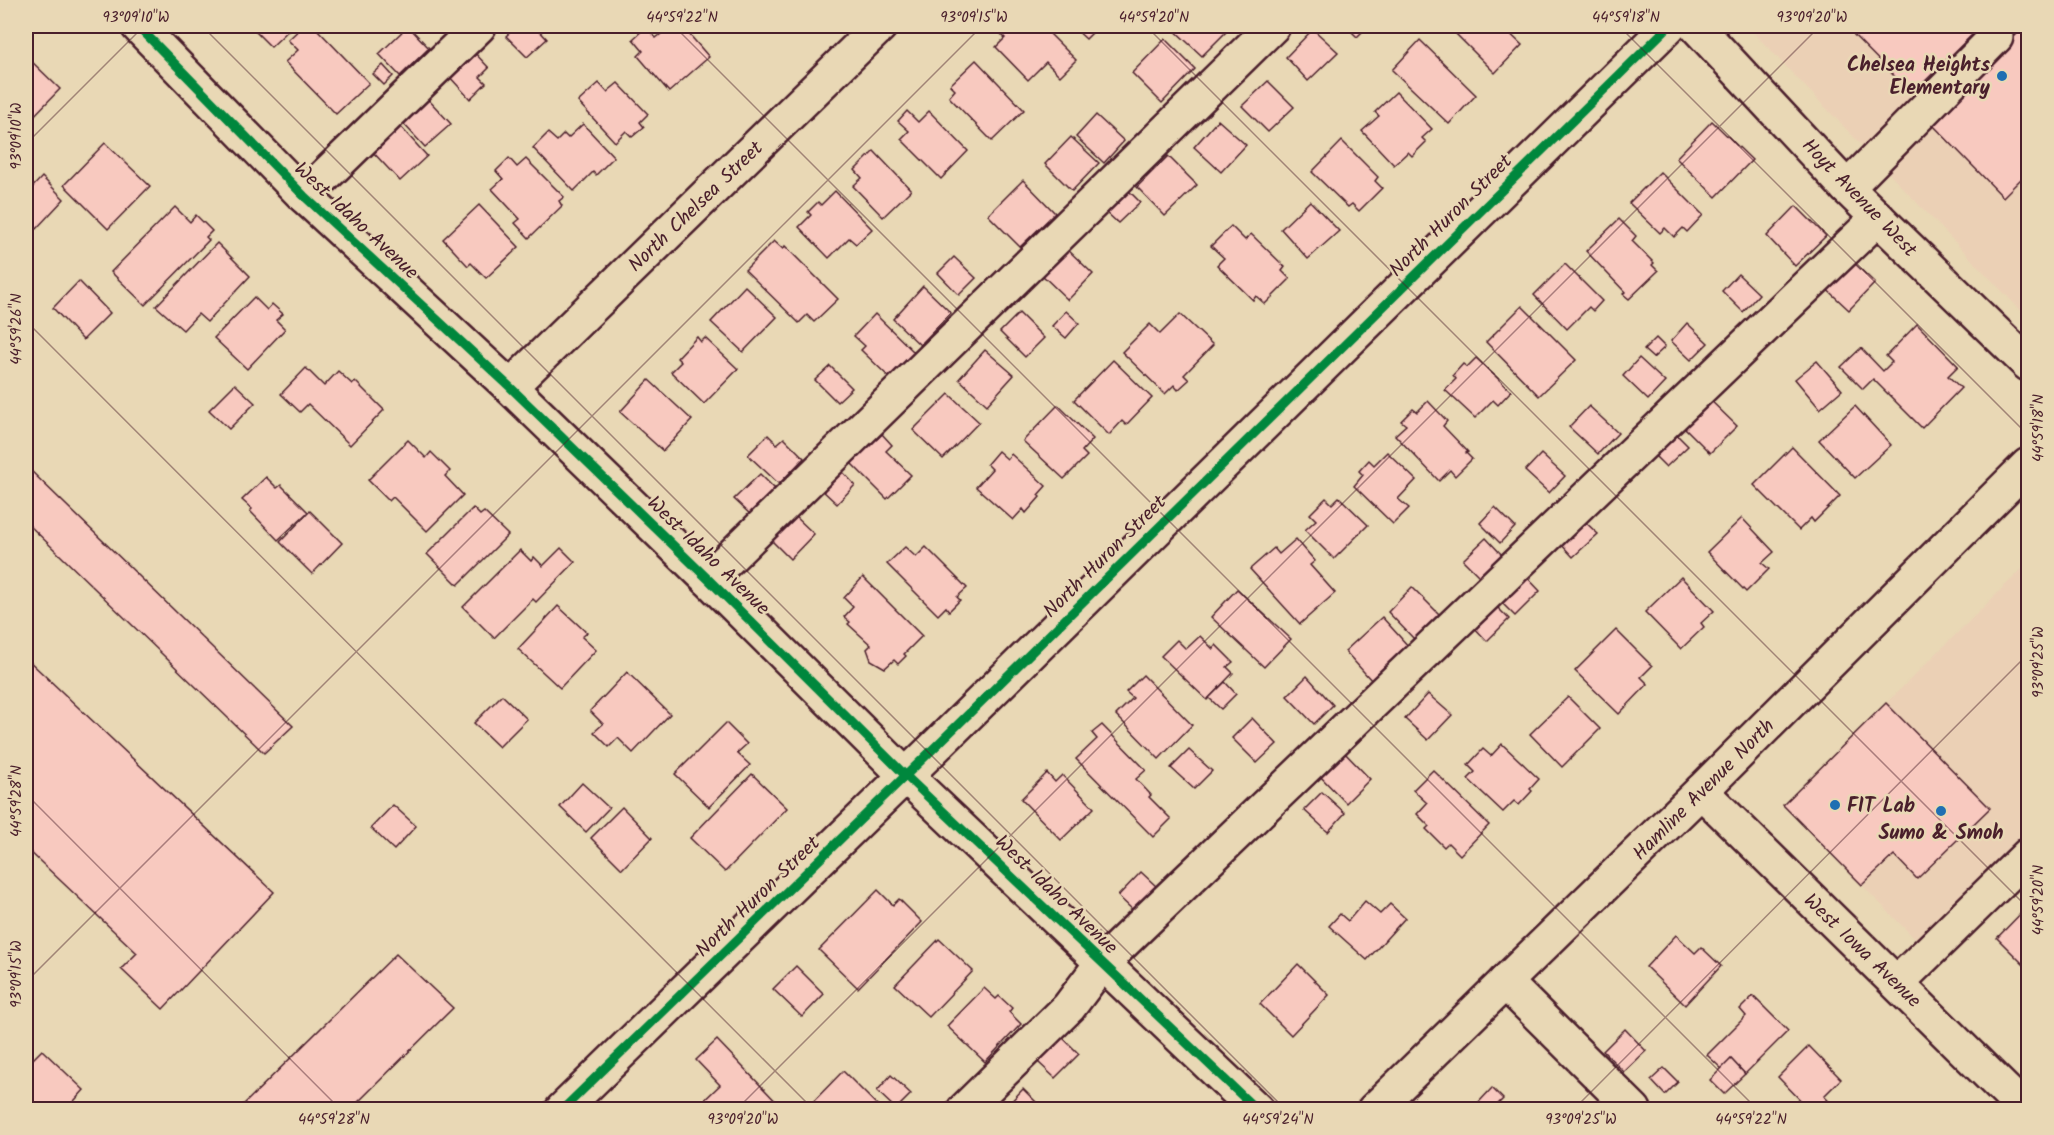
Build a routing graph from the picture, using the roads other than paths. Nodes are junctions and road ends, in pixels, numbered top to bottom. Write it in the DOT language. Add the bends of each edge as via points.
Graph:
graph roads {
  1 [pos="138,26"];
  2 [pos="479,26"];
  3 [pos="880,26"];
  4 [pos="1273,26"];
  5 [pos="1669,26"];
  6 [pos="1696,26"];
  7 [pos="1996,37"];
  8 [pos="1847,188"];
  9 [pos="304,196"];
  10 [pos="1878,218"];
  11 [pos="2028,364"];
  12 [pos="510,387"];
  13 [pos="2028,465"];
  14 [pos="708,579"];
  15 [pos="906,776"];
  16 [pos="1701,791"];
  17 [pos="2028,855"];
  18 [pos="1102,963"];
  19 [pos="1505,982"];
  20 [pos="1897,983"];
  21 [pos="562,1110"];
  22 [pos="964,1110"];
  23 [pos="1257,1110"];
  24 [pos="1374,1110"];
  25 [pos="1634,1110"];
  26 [pos="2025,1110"];
  1 -- 9 [label="street, West Idaho Avenue"];
  2 -- 9 [label="street"];
  3 -- 12 [label="street, North Chelsea Street"];
  4 -- 14 [label="street"];
  5 -- 15 [label="street, North Huron Street"];
  6 -- 8 [label="street, Hoyt Avenue West"];
  7 -- 8 [label="street"];
  8 -- 10 [label="street, Hoyt Avenue West"];
  9 -- 12 [label="street, West Idaho Avenue"];
  10 -- 11 [label="street, Hoyt Avenue West"];
  10 -- 18 [label="street"];
  12 -- 14 [label="street, West Idaho Avenue"];
  13 -- 16 [label="street, Hamline Avenue North"];
  14 -- 15 [label="street, West Idaho Avenue"];
  15 -- 18 [label="street, West Idaho Avenue"];
  15 -- 21 [label="street, North Huron Street"];
  16 -- 19 [label="street, Hamline Avenue North"];
  16 -- 20 [label="street, West Iowa Avenue"];
  17 -- 20 [label="street"];
  18 -- 22 [label="street" via="1069,1007"];
  18 -- 23 [label="street, West Idaho Avenue"];
  19 -- 24 [label="street, Hamline Avenue North"];
  19 -- 25 [label="street"];
  20 -- 26 [label="street, West Iowa Avenue"];
}
